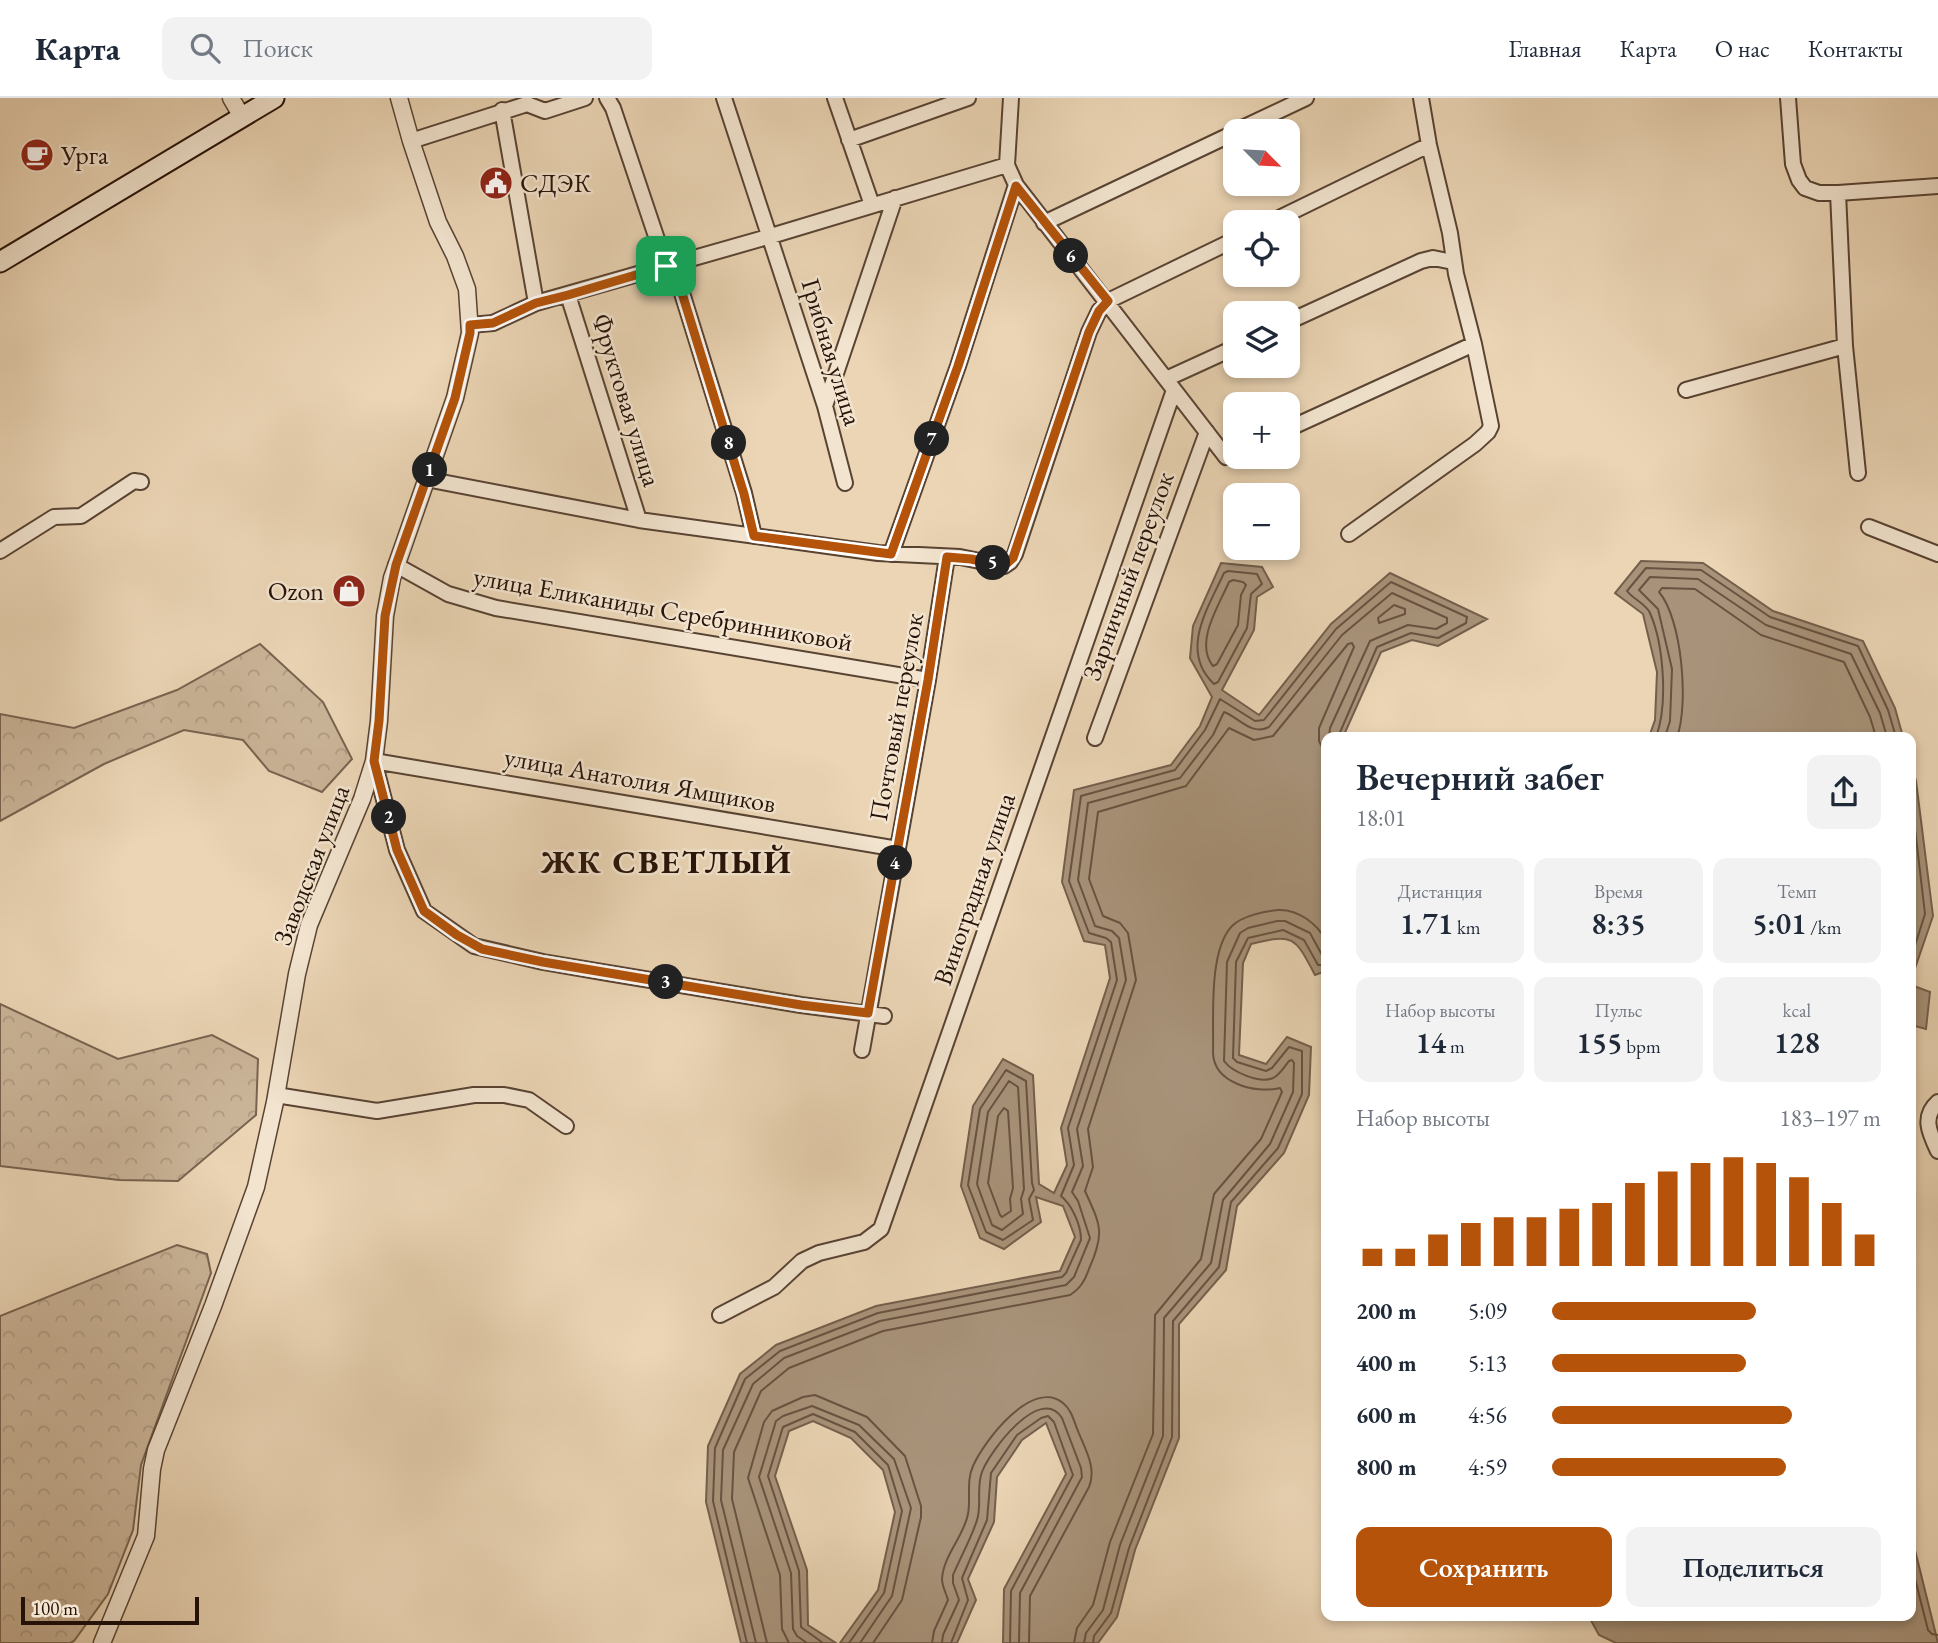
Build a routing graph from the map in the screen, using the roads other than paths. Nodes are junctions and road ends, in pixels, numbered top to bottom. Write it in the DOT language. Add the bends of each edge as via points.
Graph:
graph roads {
  1 [pos="231,98"];
  2 [pos="274,98"];
  3 [pos="399,98"];
  4 [pos="585,98"];
  5 [pos="724,98"];
  6 [pos="835,98"];
  7 [pos="968,98"];
  8 [pos="1011,98"];
  9 [pos="1306,98"];
  10 [pos="1420,98"];
  11 [pos="1788,98"];
  12 [pos="610,103"];
  13 [pos="502,110"];
  14 [pos="242,117"];
  15 [pos="1261,119"];
  16 [pos="1223,137"];
  17 [pos="849,139"];
  18 [pos="411,141"];
  19 [pos="1429,145"];
  20 [pos="1007,165"];
  21 [pos="1016,186"];
  22 [pos="1938,186"];
  23 [pos="1838,194"];
  24 [pos="895,198"];
  25 [pos="872,205"];
  26 [pos="1296,210"];
  27 [pos="1044,223"];
  28 [pos="771,236"];
  29 [pos="1223,245"];
  30 [pos="0,261"];
  31 [pos="1453,262"];
  32 [pos="670,265"];
  33 [pos="568,295"];
  34 [pos="1108,301"];
  35 [pos="536,303"];
  36 [pos="1300,316"];
  37 [pos="470,325"];
  38 [pos="1474,344"];
  39 [pos="1844,346"];
  40 [pos="1223,354"];
  41 [pos="1170,384"];
  42 [pos="1686,390"];
  43 [pos="825,406"];
  44 [pos="1300,424"];
  45 [pos="1206,432"];
  46 [pos="1223,448"];
  47 [pos="1858,473"];
  48 [pos="426,479"];
  49 [pos="141,482"];
  50 [pos="845,483"];
  51 [pos="639,520"];
  52 [pos="1869,527"];
  53 [pos="1349,534"];
  54 [pos="754,536"];
  55 [pos="0,551"];
  56 [pos="891,554"];
  57 [pos="1938,554"];
  58 [pos="947,557"];
  59 [pos="396,565"];
  60 [pos="928,680"];
  61 [pos="1095,738"];
  62 [pos="374,761"];
  63 [pos="898,849"];
  64 [pos="868,1013"];
  65 [pos="884,1016"];
  66 [pos="862,1050"];
  67 [pos="276,1096"];
  68 [pos="1938,1102"];
  69 [pos="566,1126"];
  70 [pos="1938,1151"];
  71 [pos="720,1315"];
  72 [pos="102,1643"];
  1 -- 14 [label="street"];
  2 -- 14 [label="main road"];
  3 -- 18 [label="street, Заводская улица"];
  4 -- 13 [label="street" via="545,111 527,104"];
  5 -- 28 [label="street, Грибная улица"];
  6 -- 17 [label="street"];
  7 -- 17 [label="street"];
  8 -- 20 [label="street"];
  9 -- 15 [label="street"];
  10 -- 19 [label="street"];
  11 -- 23 [label="street" via="1799,180 1805,188"];
  12 -- 32 [label="street"];
  13 -- 18 [label="street"];
  13 -- 35 [label="street"];
  14 -- 30 [label="main road"];
  16 -- 27 [label="street"];
  17 -- 25 [label="street"];
  18 -- 37 [label="street, Заводская улица" via="467,289"];
  19 -- 26 [label="street"];
  19 -- 31 [label="street"];
  20 -- 21 [label="street"];
  20 -- 24 [label="street"];
  21 -- 27 [label="street"];
  21 -- 56 [label="street"];
  22 -- 23 [label="street"];
  23 -- 39 [label="street"];
  24 -- 25 [label="street"];
  24 -- 43 [label="street"];
  25 -- 28 [label="street"];
  27 -- 34 [label="street"];
  28 -- 32 [label="street"];
  28 -- 43 [label="street, Грибная улица"];
  29 -- 34 [label="street"];
  31 -- 36 [label="street" via="1421,261"];
  31 -- 38 [label="street"];
  32 -- 33 [label="street"];
  32 -- 54 [label="street"];
  33 -- 35 [label="street"];
  33 -- 51 [label="street, Фруктовая улица"];
  34 -- 41 [label="street"];
  34 -- 58 [label="street" via="1089,332 1013,558 1004,566"];
  35 -- 37 [label="street" via="493,323"];
  37 -- 48 [label="street, Заводская улица" via="455,398"];
  38 -- 44 [label="street"];
  38 -- 53 [label="street" via="1491,423 1488,432"];
  39 -- 42 [label="street"];
  39 -- 47 [label="street"];
  40 -- 41 [label="street"];
  41 -- 45 [label="street"];
  41 -- 71 [label="street, Виноградная улица" via="881,1228 872,1239 802,1261 774,1287"];
  43 -- 50 [label="street, Грибная улица"];
  45 -- 46 [label="street"];
  45 -- 61 [label="street, Зарничный переулок"];
  48 -- 51 [label="street"];
  48 -- 59 [label="street, Заводская улица"];
  49 -- 55 [label="street" via="134,481 81,516 54,517"];
  51 -- 54 [label="street"];
  52 -- 57 [label="street"];
  54 -- 56 [label="street"];
  56 -- 58 [label="street"];
  58 -- 60 [label="street, Почтовый переулок"];
  59 -- 60 [label="street, улица Еликаниды Серебринниковой" via="448,594 496,608"];
  59 -- 62 [label="street, Заводская улица" via="385,616"];
  60 -- 63 [label="street, Почтовый переулок"];
  62 -- 63 [label="street, улица Анатолия Ямщиков"];
  62 -- 64 [label="street" via="397,850 424,911 482,949"];
  62 -- 67 [label="street, Заводская улица" via="309,925"];
  63 -- 64 [label="street, Почтовый переулок"];
  64 -- 65 [label="street"];
  64 -- 66 [label="street, Почтовый переулок"];
  67 -- 69 [label="street" via="377,1111 504,1094 529,1100"];
  67 -- 72 [label="street, Заводская улица" via="251,1202 156,1450 143,1546"];
  68 -- 70 [label="street" via="1930,1110 1928,1123"];
}
